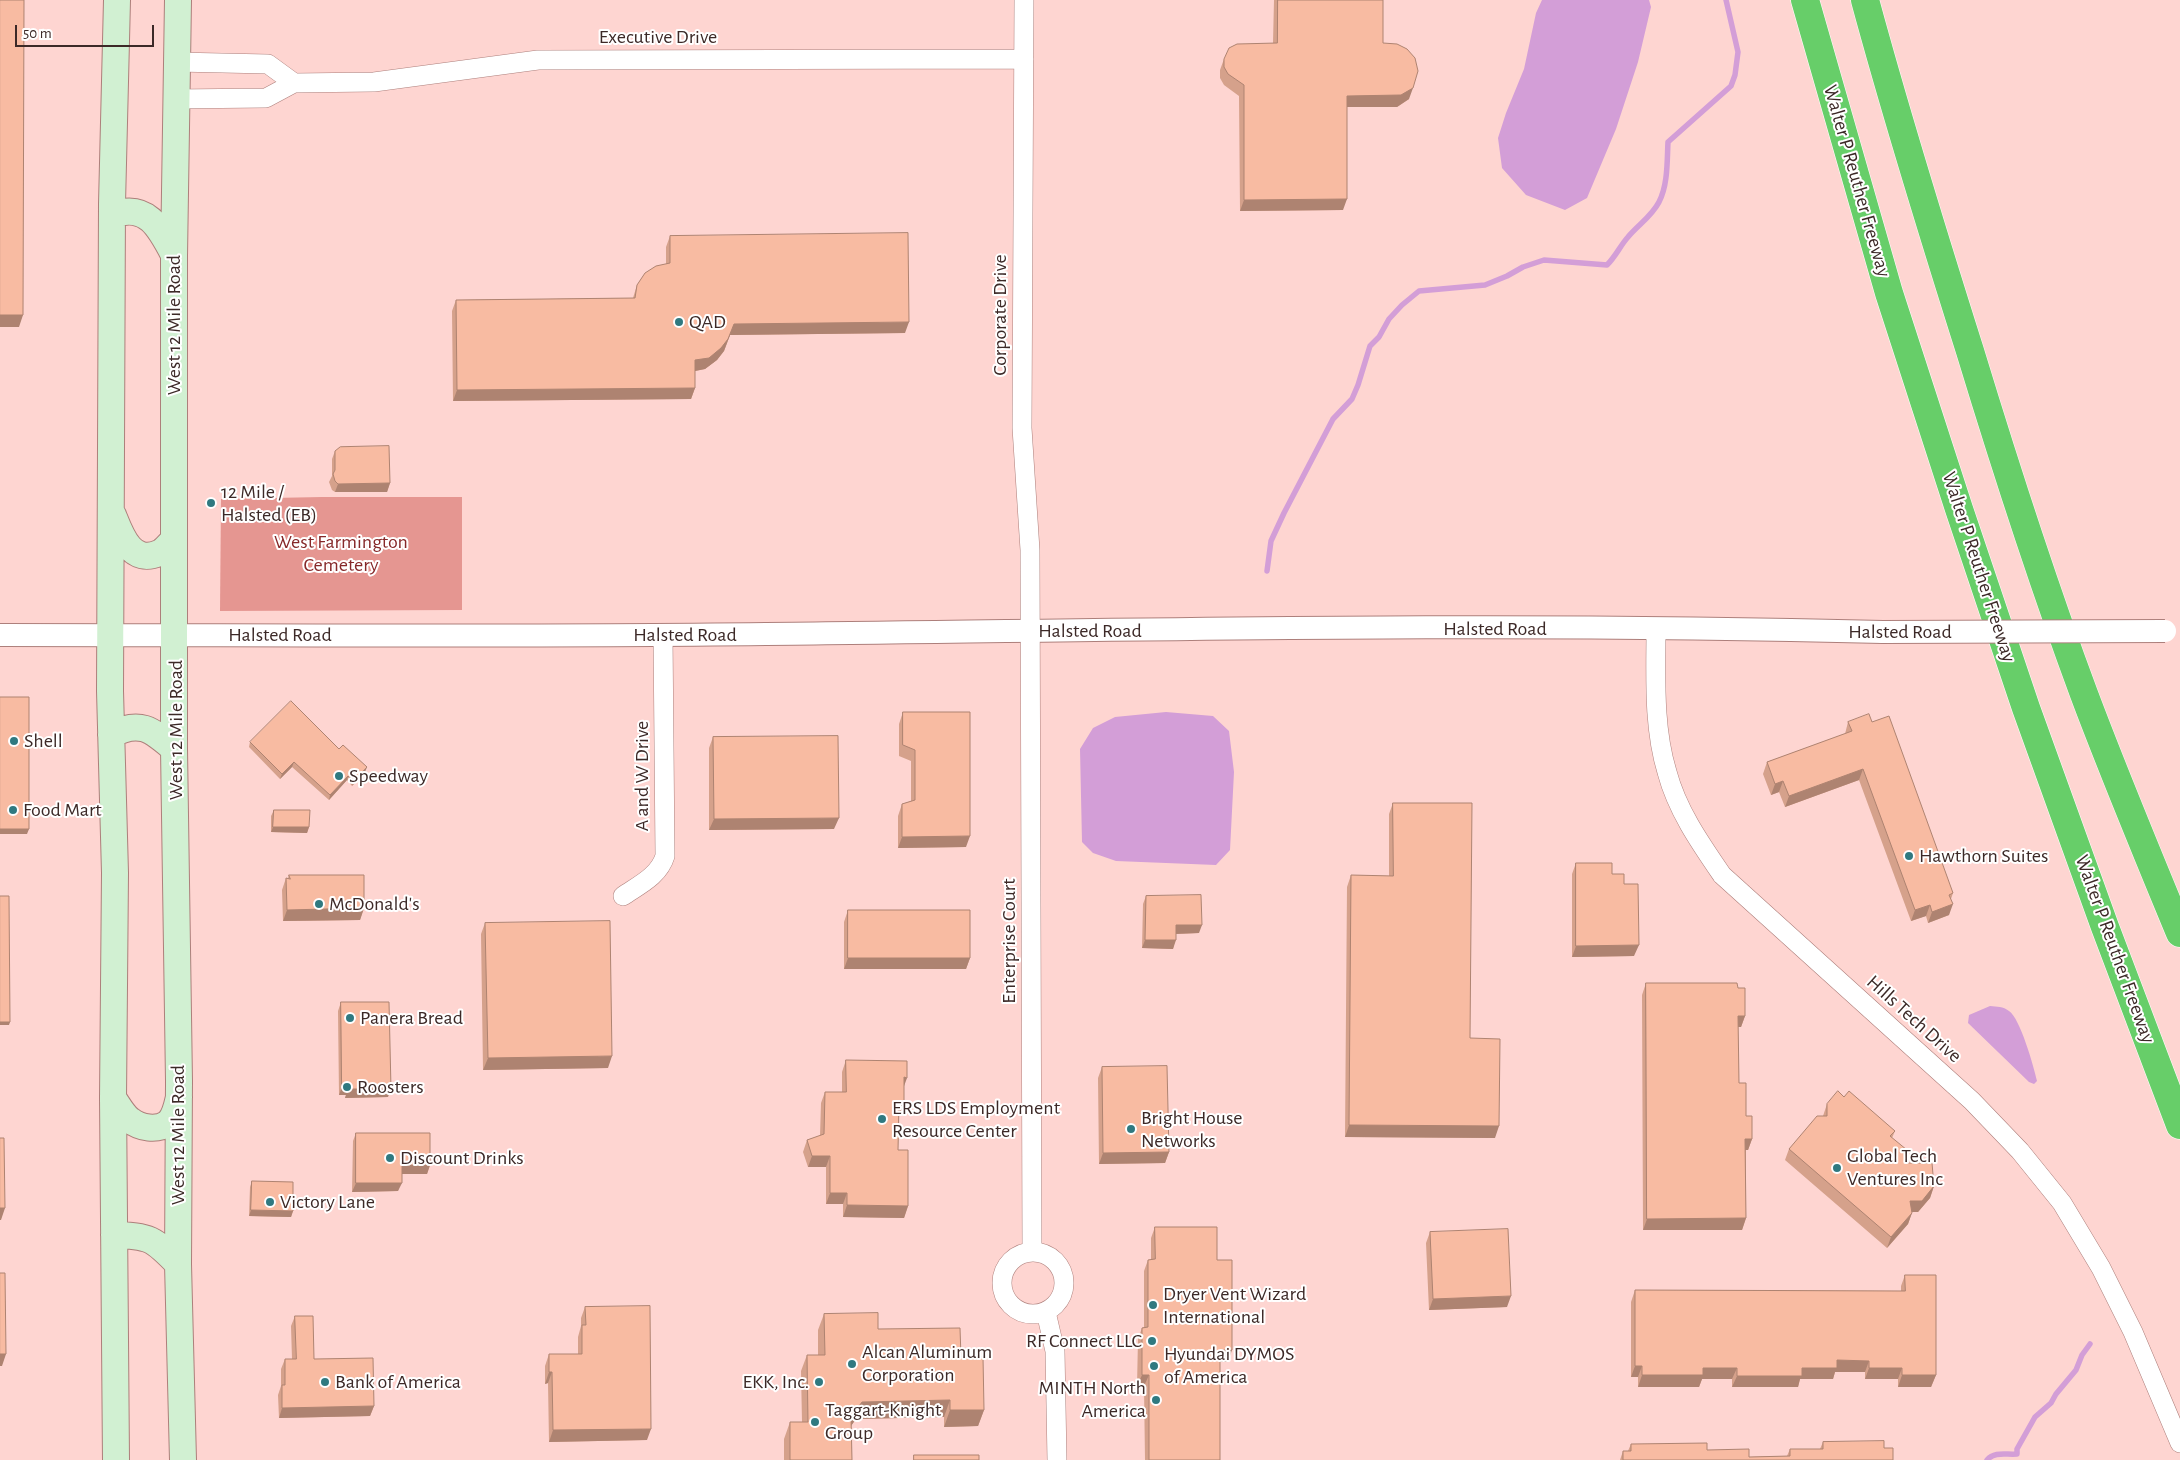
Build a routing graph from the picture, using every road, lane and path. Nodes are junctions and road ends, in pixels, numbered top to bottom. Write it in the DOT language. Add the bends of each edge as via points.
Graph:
graph roads {
  1 [pos="117,0"];
  2 [pos="178,0"];
  3 [pos="1024,0"];
  4 [pos="1805,0"];
  5 [pos="1865,0"];
  6 [pos="1024,59"];
  7 [pos="176,62"];
  8 [pos="294,83"];
  9 [pos="175,99"];
  10 [pos="112,215"];
  11 [pos="174,256"];
  12 [pos="111,507"];
  13 [pos="174,540"];
  14 [pos="1656,628"];
  15 [pos="1031,631"];
  16 [pos="2172,631"];
  17 [pos="0,634"];
  18 [pos="111,635"];
  19 [pos="176,635"];
  20 [pos="664,635"];
  21 [pos="111,735"];
  22 [pos="174,749"];
  23 [pos="623,896"];
  24 [pos="2180,932"];
  25 [pos="113,1098"];
  26 [pos="179,1098"];
  27 [pos="2180,1125"];
  28 [pos="114,1235"];
  29 [pos="1032,1252"];
  30 [pos="178,1264"];
  31 [pos="1046,1312"];
  32 [pos="2180,1443"];
  33 [pos="116,1460"];
  34 [pos="183,1460"];
  35 [pos="1057,1460"];
  1 -- 10 [label="main road"];
  2 -- 7 [label="main road, West 12 Mile Road"];
  3 -- 6 [label="street, Corporate Drive"];
  4 -- 27 [label="highway, Walter P Reuther Freeway" via="1889,292 1956,499 2030,717"];
  5 -- 24 [label="highway" via="1993,426 2041,569 2083,691"];
  6 -- 8 [label="street, Executive Drive" via="538,60 374,82"];
  6 -- 15 [label="street, Corporate Drive" via="1022,428 1030,550"];
  7 -- 8 [label="street" via="268,64"];
  7 -- 9 [label="main road, West 12 Mile Road"];
  8 -- 9 [label="street, Executive Drive" via="266,98"];
  9 -- 11 [label="main road, West 12 Mile Road"];
  10 -- 11 [label="main road" via="135,211 146,216 160,228"];
  10 -- 12 [label="main road"];
  11 -- 13 [label="main road, West 12 Mile Road"];
  12 -- 13 [label="main road" via="122,538 131,550 143,556 159,553"];
  12 -- 18 [label="main road"];
  13 -- 19 [label="main road, West 12 Mile Road"];
  14 -- 15 [label="street, Halsted Road"];
  14 -- 16 [label="street, Halsted Road, bridge" via="1883,632"];
  14 -- 32 [label="street, Hills Tech Drive" via="1658,726 1662,754 1675,795 1696,837 1722,876 1972,1101 2020,1151 2062,1203 2121,1308"];
  15 -- 20 [label="street, Halsted Road"];
  15 -- 29 [label="street, Enterprise Court"];
  17 -- 18 [label="street, Halsted Road"];
  18 -- 19 [label="street, Halsted Road"];
  18 -- 21 [label="main road"];
  19 -- 20 [label="street, Halsted Road"];
  19 -- 22 [label="main road, West 12 Mile Road"];
  20 -- 23 [label="street, A and W Drive" via="665,856 658,872"];
  21 -- 22 [label="main road" via="124,728 140,727 159,736"];
  21 -- 25 [label="main road" via="115,872"];
  22 -- 26 [label="main road, West 12 Mile Road"];
  25 -- 26 [label="main road" via="130,1120 148,1128 168,1123"];
  25 -- 28 [label="main road"];
  26 -- 30 [label="main road, West 12 Mile Road"];
  28 -- 30 [label="main road" via="142,1236 157,1243"];
  28 -- 33 [label="main road"];
  29 -- 31 [label="street" via="1054,1260 1062,1270 1062,1295"];
  29 -- 31 [label="street" via="1020,1254 1010,1262 1003,1272 1002,1291 1011,1307 1022,1313"];
  30 -- 34 [label="main road, West 12 Mile Road"];
  31 -- 35 [label="street" via="1054,1351"];
}
